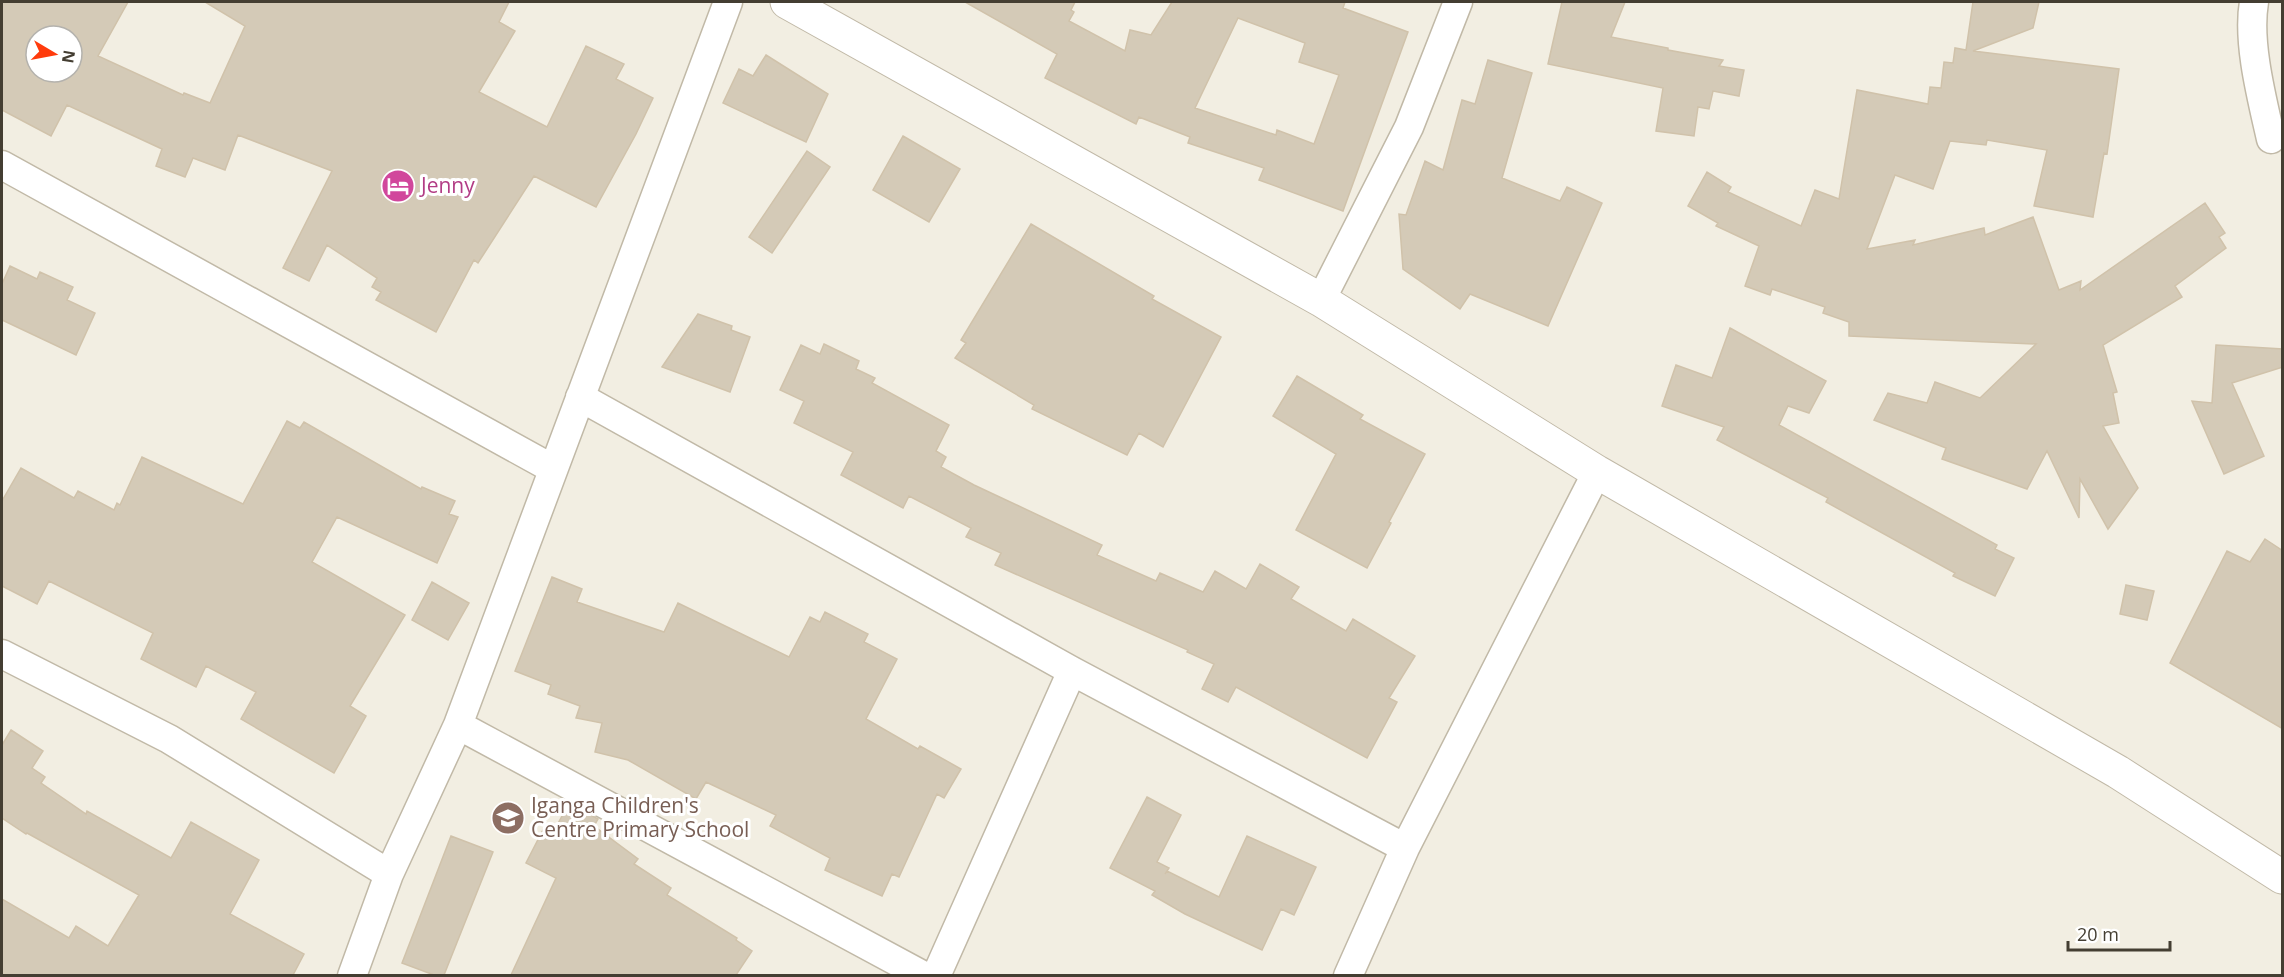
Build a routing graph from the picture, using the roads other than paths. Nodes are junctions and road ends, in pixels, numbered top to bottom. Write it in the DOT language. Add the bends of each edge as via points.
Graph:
graph roads {
  1 [pos="728,2"];
  2 [pos="788,2"];
  3 [pos="1458,2"];
  4 [pos="2254,2"];
  5 [pos="2271,139"];
  6 [pos="2,165"];
  7 [pos="1321,300"];
  8 [pos="580,397"];
  9 [pos="553,469"];
  10 [pos="1597,472"];
  11 [pos="2,654"];
  12 [pos="1072,671"];
  13 [pos="458,725"];
  14 [pos="1406,848"];
  15 [pos="389,874"];
  16 [pos="2283,877"];
  17 [pos="352,975"];
  18 [pos="924,975"];
  19 [pos="936,975"];
  20 [pos="1348,975"];
  1 -- 8 [label="street"];
  2 -- 7 [label="street"];
  3 -- 7 [label="street" via="1409,128"];
  4 -- 5 [label="street" via="2251,17 2259,84"];
  6 -- 9 [label="street"];
  7 -- 10 [label="street"];
  8 -- 9 [label="street"];
  8 -- 12 [label="street"];
  9 -- 13 [label="street"];
  10 -- 14 [label="street"];
  10 -- 16 [label="street" via="2118,772"];
  11 -- 15 [label="street" via="169,739"];
  12 -- 14 [label="street"];
  12 -- 19 [label="street"];
  13 -- 15 [label="street"];
  13 -- 18 [label="street"];
  14 -- 20 [label="street"];
  15 -- 17 [label="street"];
}
